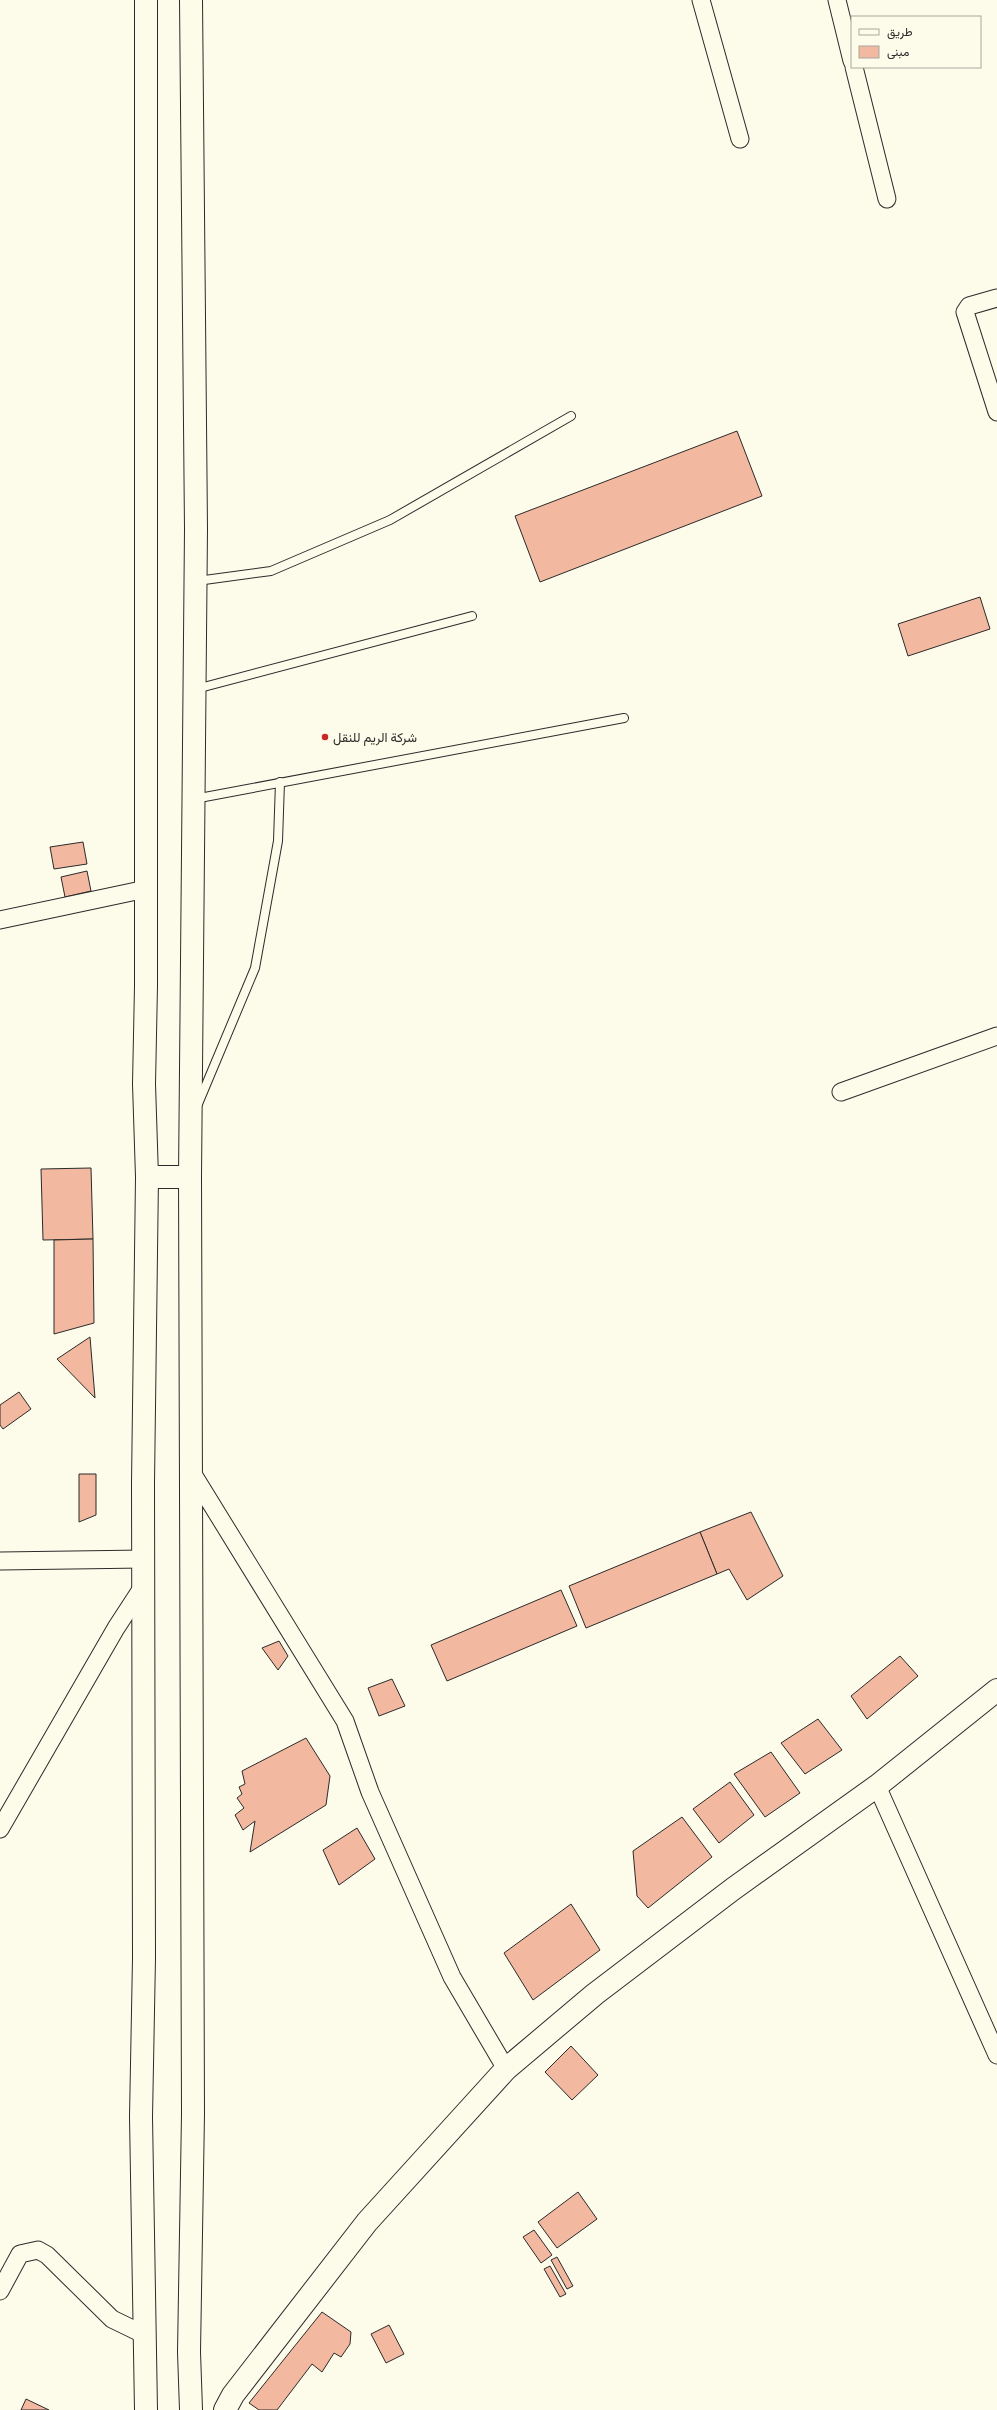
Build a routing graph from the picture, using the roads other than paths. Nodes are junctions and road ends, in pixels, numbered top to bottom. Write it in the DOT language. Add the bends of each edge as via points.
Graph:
graph roads {
  1 [pos="146,0"];
  2 [pos="191,0"];
  3 [pos="701,0"];
  4 [pos="837,0"];
  5 [pos="851,56"];
  6 [pos="854,68"];
  7 [pos="740,139"];
  8 [pos="887,199"];
  9 [pos="997,298"];
  10 [pos="997,412"];
  11 [pos="571,416"];
  12 [pos="196,581"];
  13 [pos="472,616"];
  14 [pos="195,689"];
  15 [pos="624,718"];
  16 [pos="280,782"];
  17 [pos="194,799"];
  18 [pos="146,889"];
  19 [pos="0,920"];
  20 [pos="997,1036"];
  21 [pos="841,1092"];
  22 [pos="190,1122"];
  23 [pos="147,1177"];
  24 [pos="190,1177"];
  25 [pos="191,1471"];
  26 [pos="144,1559"];
  27 [pos="0,1560"];
  28 [pos="144,1585"];
  29 [pos="997,1690"];
  30 [pos="877,1786"];
  31 [pos="0,1829"];
  32 [pos="997,2055"];
  33 [pos="506,2069"];
  34 [pos="0,2291"];
  35 [pos="145,2335"];
  36 [pos="146,2410"];
  37 [pos="191,2410"];
  38 [pos="225,2410"];
  1 -- 18 [label="main road"];
  2 -- 12 [label="main road"];
  3 -- 7 [label="street"];
  4 -- 5 [label="street"];
  6 -- 8 [label="street"];
  9 -- 10 [label="street" via="969,306 966,312"];
  11 -- 12 [label="lane" via="390,520 271,571"];
  12 -- 14 [label="main road"];
  13 -- 14 [label="lane"];
  14 -- 17 [label="main road"];
  15 -- 16 [label="lane"];
  16 -- 17 [label="lane"];
  16 -- 22 [label="lane" via="278,841 255,968"];
  17 -- 22 [label="main road"];
  18 -- 19 [label="street"];
  18 -- 23 [label="main road" via="144,1084"];
  20 -- 21 [label="street"];
  22 -- 24 [label="main road"];
  23 -- 24 [label="main road"];
  23 -- 26 [label="main road"];
  24 -- 25 [label="main road"];
  25 -- 33 [label="street" via="345,1721 370,1792 452,1978"];
  25 -- 37 [label="main road"];
  26 -- 27 [label="street"];
  26 -- 28 [label="main road"];
  28 -- 31 [label="street" via="116,1628"];
  28 -- 35 [label="main road" via="144,1958 140,2118"];
  29 -- 30 [label="main road"];
  30 -- 32 [label="street"];
  30 -- 33 [label="main road" via="733,1889 595,1994"];
  33 -- 38 [label="main road" via="367,2222 233,2395"];
  34 -- 35 [label="street" via="20,2254 38,2250 47,2255 112,2318"];
  35 -- 36 [label="main road"];
}
